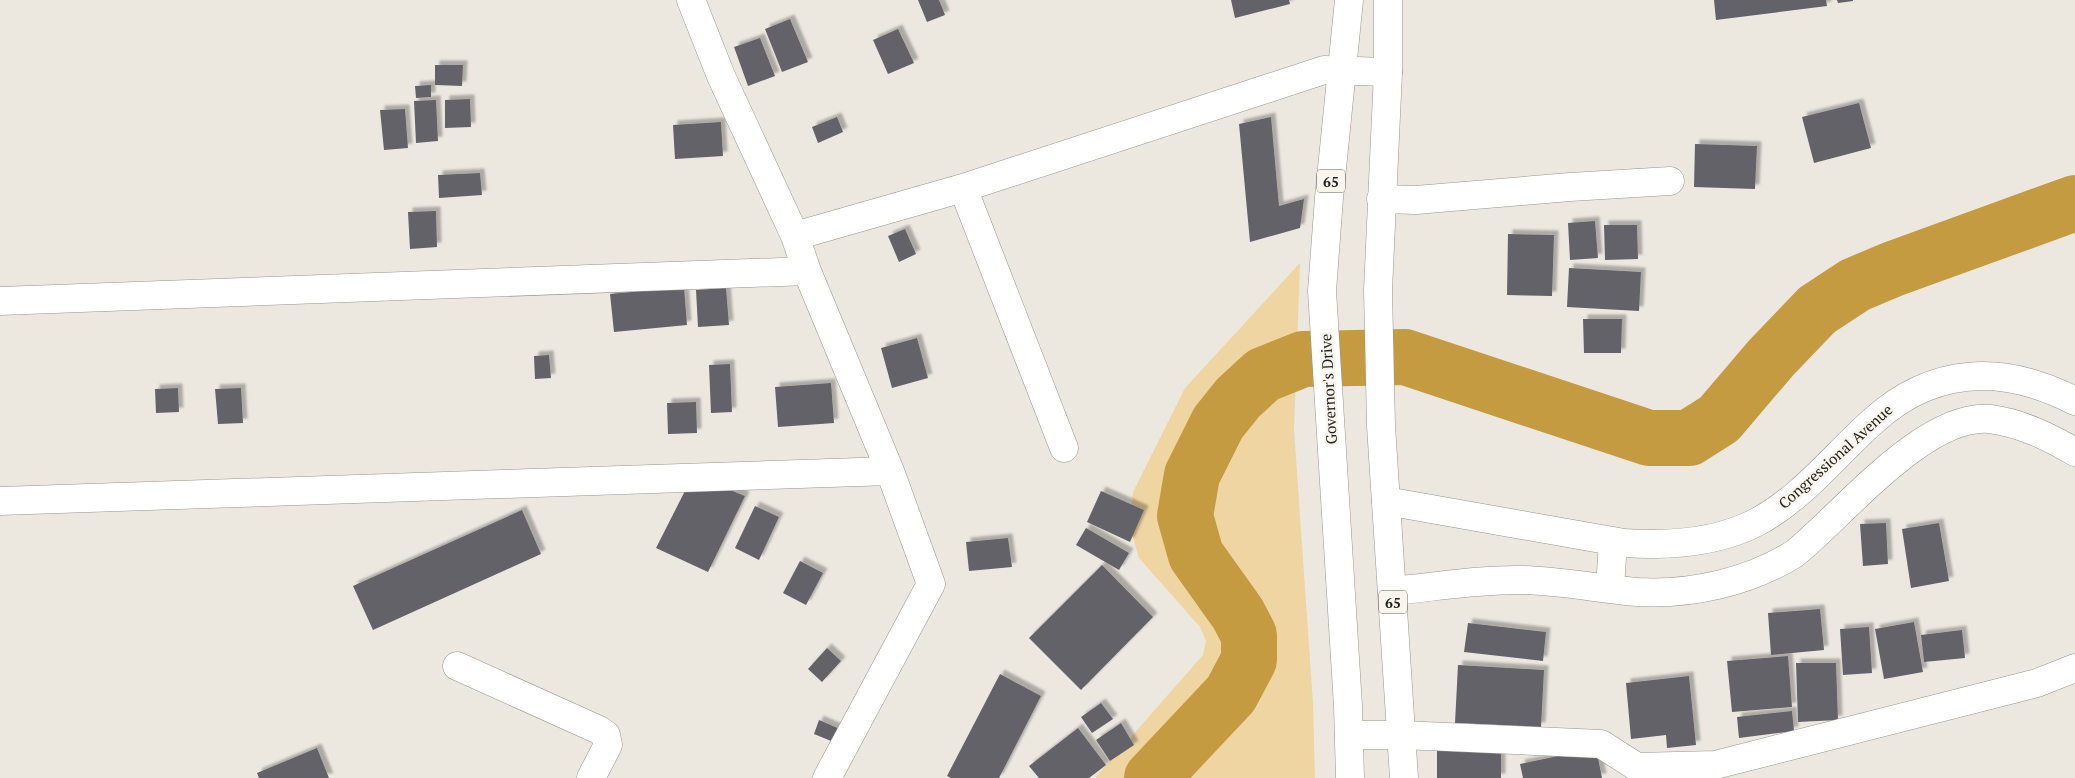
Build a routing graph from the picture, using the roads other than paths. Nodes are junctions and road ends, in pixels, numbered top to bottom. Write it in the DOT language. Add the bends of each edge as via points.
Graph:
graph roads {
  1 [pos="691,0"];
  2 [pos="1350,0"];
  3 [pos="1388,0"];
  4 [pos="1343,71"];
  5 [pos="1388,72"];
  6 [pos="1670,181"];
  7 [pos="962,188"];
  8 [pos="1381,199"];
  9 [pos="795,236"];
  10 [pos="807,271"];
  11 [pos="0,301"];
  12 [pos="2075,401"];
  13 [pos="1064,448"];
  14 [pos="2075,452"];
  15 [pos="890,471"];
  16 [pos="0,501"];
  17 [pos="1386,501"];
  18 [pos="1613,541"];
  19 [pos="1610,589"];
  20 [pos="1392,591"];
  21 [pos="457,666"];
  22 [pos="2075,668"];
  23 [pos="1349,735"];
  24 [pos="1402,735"];
  25 [pos="591,778"];
  26 [pos="827,778"];
  27 [pos="1350,778"];
  28 [pos="1404,778"];
  1 -- 9 [label="main road" via="721,76"];
  2 -- 4 [label="main road, Governor's Drive / 65"];
  3 -- 5 [label="main road, 65"];
  4 -- 5 [label="main road"];
  4 -- 7 [label="main road" via="1324,70"];
  4 -- 23 [label="main road, Governor's Drive / 65" via="1322,291"];
  5 -- 8 [label="main road, 65"];
  6 -- 8 [label="main road" via="1416,200"];
  7 -- 9 [label="main road"];
  7 -- 13 [label="main road"];
  8 -- 17 [label="main road, 65" via="1378,290"];
  9 -- 10 [label="main road"];
  10 -- 11 [label="main road"];
  10 -- 15 [label="main road"];
  12 -- 18 [label="main road, Congressional Avenue" via="2031,382 1998,376 1969,375 1946,380 1918,389 1894,403 1813,480 1757,522 1724,535 1691,542 1655,545"];
  14 -- 19 [label="main road" via="2034,430 2010,423 1989,419 1966,421 1921,442 1879,476 1811,540 1778,564 1734,580 1686,590"];
  15 -- 16 [label="main road"];
  15 -- 26 [label="main road" via="931,584"];
  17 -- 18 [label="main road, Congressional Avenue"];
  17 -- 20 [label="main road, 65"];
  18 -- 19 [label="main road"];
  19 -- 20 [label="main road" via="1521,580"];
  20 -- 24 [label="main road, 65"];
  21 -- 25 [label="main road" via="606,735 608,745"];
  22 -- 24 [label="main road" via="2037,683 1715,765 1637,767 1601,744"];
  23 -- 24 [label="main road"];
  23 -- 27 [label="main road, Governor's Drive / 65"];
  24 -- 28 [label="main road, 65"];
}
